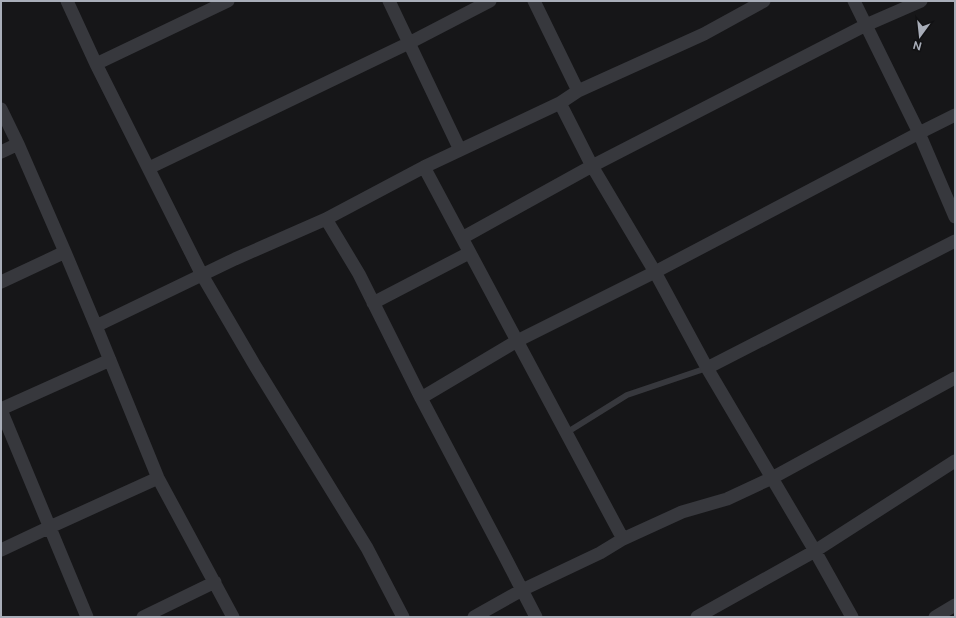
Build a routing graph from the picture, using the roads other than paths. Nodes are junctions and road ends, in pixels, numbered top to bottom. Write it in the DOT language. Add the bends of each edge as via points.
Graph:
graph roads {
  1 [pos="67,1"];
  2 [pos="228,1"];
  3 [pos="389,1"];
  4 [pos="490,1"];
  5 [pos="534,1"];
  6 [pos="764,1"];
  7 [pos="854,1"];
  8 [pos="920,1"];
  9 [pos="866,25"];
  10 [pos="409,43"];
  11 [pos="96,64"];
  12 [pos="578,91"];
  13 [pos="560,103"];
  14 [pos="1,110"];
  15 [pos="955,115"];
  16 [pos="919,133"];
  17 [pos="18,144"];
  18 [pos="460,150"];
  19 [pos="1,152"];
  20 [pos="592,166"];
  21 [pos="424,167"];
  22 [pos="149,168"];
  23 [pos="955,217"];
  24 [pos="326,219"];
  25 [pos="462,238"];
  26 [pos="955,241"];
  27 [pos="65,252"];
  28 [pos="469,253"];
  29 [pos="655,272"];
  30 [pos="202,275"];
  31 [pos="1,282"];
  32 [pos="373,303"];
  33 [pos="96,326"];
  34 [pos="517,341"];
  35 [pos="110,360"];
  36 [pos="707,368"];
  37 [pos="955,378"];
  38 [pos="421,398"];
  39 [pos="1,410"];
  40 [pos="566,433"];
  41 [pos="955,462"];
  42 [pos="158,478"];
  43 [pos="772,478"];
  44 [pos="50,527"];
  45 [pos="623,539"];
  46 [pos="1,550"];
  47 [pos="814,551"];
  48 [pos="215,582"];
  49 [pos="522,590"];
  50 [pos="955,605"];
  51 [pos="87,617"];
  52 [pos="143,617"];
  53 [pos="233,617"];
  54 [pos="403,617"];
  55 [pos="474,617"];
  56 [pos="536,617"];
  57 [pos="697,617"];
  58 [pos="852,617"];
  59 [pos="935,617"];
  1 -- 11 [label="street"];
  2 -- 11 [label="street"];
  3 -- 10 [label="street"];
  4 -- 10 [label="street"];
  5 -- 12 [label="street"];
  6 -- 12 [label="street" via="704,34"];
  7 -- 9 [label="street"];
  8 -- 9 [label="street"];
  9 -- 16 [label="street"];
  9 -- 20 [label="street"];
  10 -- 18 [label="street"];
  10 -- 22 [label="street"];
  11 -- 22 [label="street"];
  12 -- 13 [label="street"];
  13 -- 18 [label="street"];
  13 -- 20 [label="street"];
  14 -- 17 [label="street"];
  15 -- 16 [label="street"];
  16 -- 23 [label="street"];
  16 -- 29 [label="street"];
  17 -- 19 [label="street"];
  17 -- 27 [label="street"];
  18 -- 21 [label="street"];
  20 -- 25 [label="street"];
  20 -- 29 [label="street"];
  21 -- 24 [label="street"];
  21 -- 25 [label="street"];
  22 -- 30 [label="street"];
  24 -- 30 [label="street"];
  24 -- 32 [label="street"];
  25 -- 28 [label="street"];
  26 -- 36 [label="street"];
  27 -- 31 [label="street"];
  27 -- 33 [label="street"];
  28 -- 32 [label="street"];
  28 -- 34 [label="street"];
  29 -- 34 [label="street"];
  29 -- 36 [label="street"];
  30 -- 33 [label="street"];
  30 -- 54 [label="street" via="367,548"];
  32 -- 38 [label="street"];
  33 -- 35 [label="street"];
  34 -- 38 [label="street"];
  34 -- 40 [label="street"];
  35 -- 39 [label="street"];
  35 -- 42 [label="street"];
  36 -- 40 [label="lane" via="627,395"];
  36 -- 43 [label="street"];
  37 -- 43 [label="street"];
  38 -- 49 [label="street"];
  39 -- 44 [label="street"];
  40 -- 45 [label="street"];
  41 -- 47 [label="street"];
  42 -- 44 [label="street"];
  42 -- 48 [label="street"];
  43 -- 45 [label="street" via="728,499 682,512"];
  43 -- 47 [label="street"];
  44 -- 46 [label="street"];
  44 -- 51 [label="street"];
  45 -- 49 [label="street"];
  47 -- 57 [label="street"];
  47 -- 58 [label="street"];
  48 -- 52 [label="street"];
  48 -- 53 [label="street"];
  49 -- 55 [label="street"];
  49 -- 56 [label="street"];
  50 -- 59 [label="street"];
}
